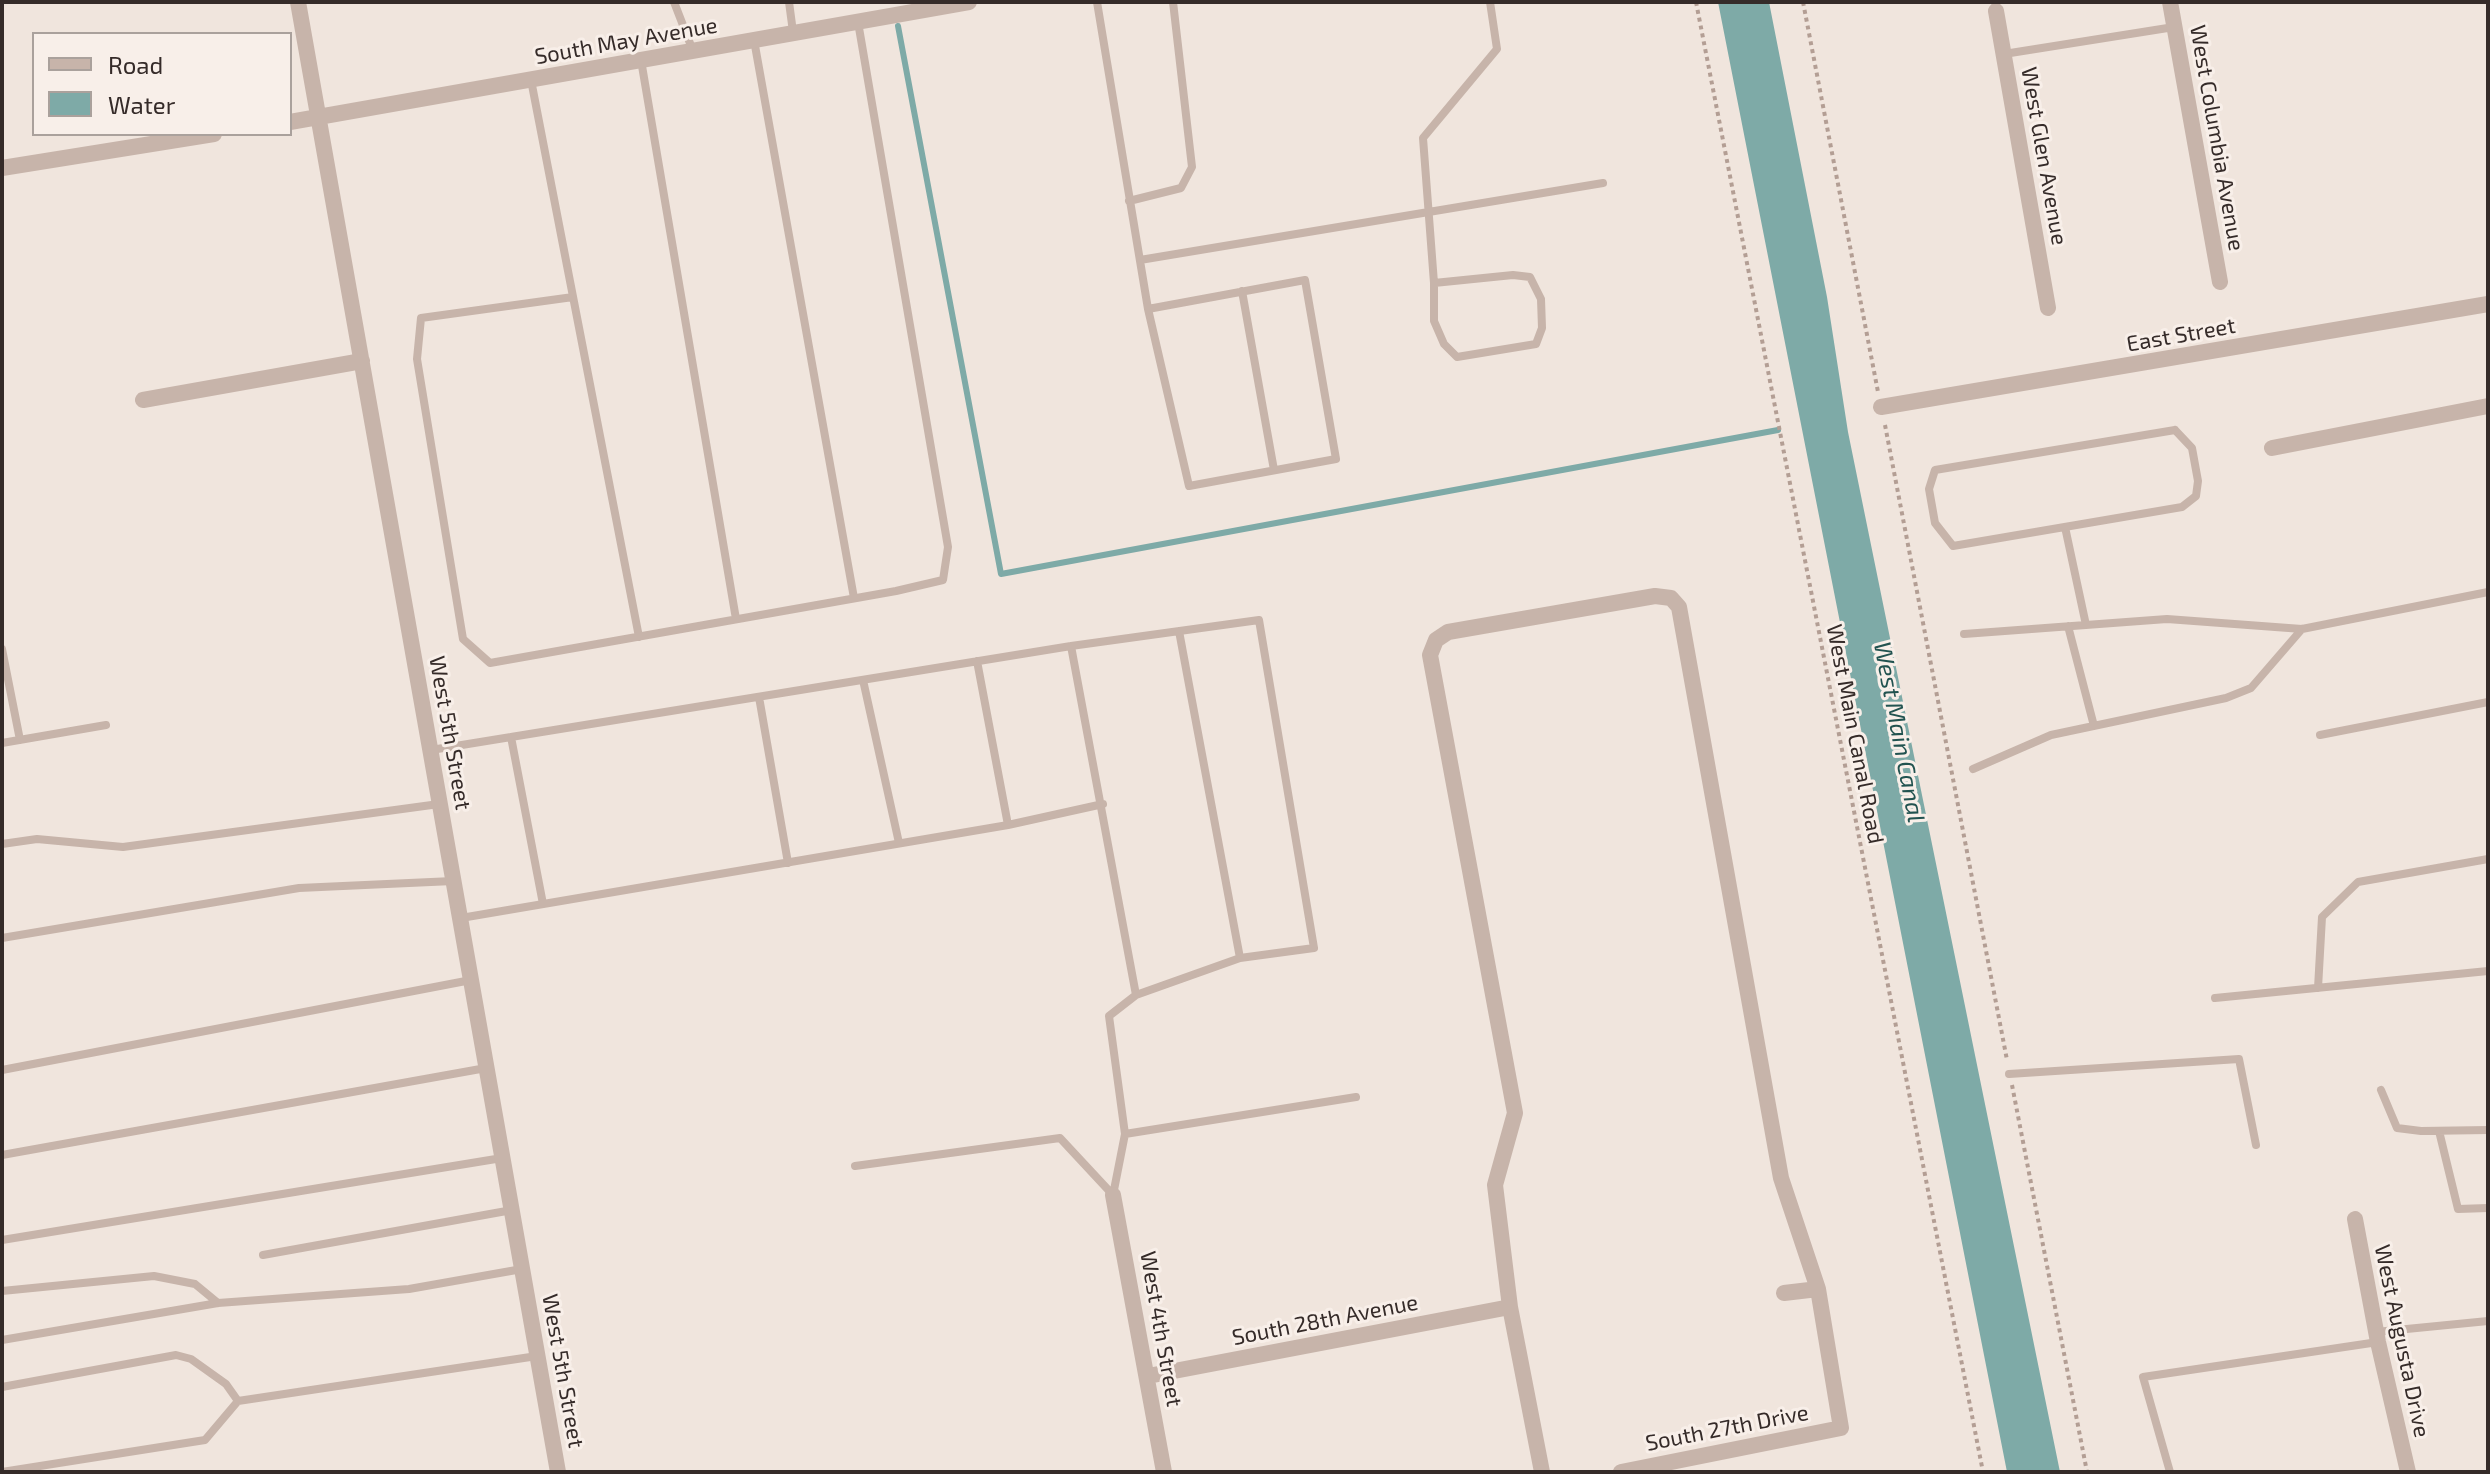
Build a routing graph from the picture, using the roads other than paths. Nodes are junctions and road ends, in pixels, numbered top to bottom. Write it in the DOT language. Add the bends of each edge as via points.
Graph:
graph roads {
  1 [pos="298,2"];
  2 [pos="674,2"];
  3 [pos="789,2"];
  4 [pos="969,2"];
  5 [pos="1097,2"];
  6 [pos="1173,2"];
  7 [pos="1490,2"];
  8 [pos="2170,2"];
  9 [pos="1996,11"];
  10 [pos="858,22"];
  11 [pos="2174,27"];
  12 [pos="793,33"];
  13 [pos="754,40"];
  14 [pos="693,51"];
  15 [pos="2004,54"];
  16 [pos="641,60"];
  17 [pos="531,80"];
  18 [pos="318,117"];
  19 [pos="292,122"];
  20 [pos="202,136"];
  21 [pos="2,168"];
  22 [pos="1603,183"];
  23 [pos="1129,201"];
  24 [pos="1428,212"];
  25 [pos="1140,260"];
  26 [pos="2220,282"];
  27 [pos="1434,283"];
  28 [pos="1242,291"];
  29 [pos="573,297"];
  30 [pos="2488,304"];
  31 [pos="2048,308"];
  32 [pos="1148,309"];
  33 [pos="362,361"];
  34 [pos="143,400"];
  35 [pos="2488,406"];
  36 [pos="1881,407"];
  37 [pos="2272,448"];
  38 [pos="1274,470"];
  39 [pos="2065,527"];
  40 [pos="2488,592"];
  41 [pos="854,598"];
  42 [pos="736,619"];
  43 [pos="2086,625"];
  44 [pos="2068,626"];
  45 [pos="2302,629"];
  46 [pos="1179,631"];
  47 [pos="1964,634"];
  48 [pos="639,637"];
  49 [pos="1071,646"];
  50 [pos="2,649"];
  51 [pos="977,661"];
  52 [pos="863,680"];
  53 [pos="759,697"];
  54 [pos="2488,702"];
  55 [pos="106,725"];
  56 [pos="2094,726"];
  57 [pos="2320,735"];
  58 [pos="511,737"];
  59 [pos="20,740"];
  60 [pos="2,743"];
  61 [pos="431,750"];
  62 [pos="1973,769"];
  63 [pos="440,804"];
  64 [pos="1103,804"];
  65 [pos="1008,825"];
  66 [pos="899,843"];
  67 [pos="2,844"];
  68 [pos="2488,859"];
  69 [pos="788,863"];
  70 [pos="454,881"];
  71 [pos="543,904"];
  72 [pos="461,918"];
  73 [pos="2,938"];
  74 [pos="1240,958"];
  75 [pos="2488,971"];
  76 [pos="472,980"];
  77 [pos="2318,988"];
  78 [pos="1136,995"];
  79 [pos="2215,998"];
  80 [pos="487,1068"];
  81 [pos="2,1070"];
  82 [pos="2009,1074"];
  83 [pos="2381,1090"];
  84 [pos="1356,1097"];
  85 [pos="2488,1130"];
  86 [pos="2439,1131"];
  87 [pos="1125,1134"];
  88 [pos="2256,1145"];
  89 [pos="2,1155"];
  90 [pos="503,1158"];
  91 [pos="855,1166"];
  92 [pos="1113,1195"];
  93 [pos="2488,1208"];
  94 [pos="513,1210"];
  95 [pos="2355,1219"];
  96 [pos="2,1240"];
  97 [pos="263,1255"];
  98 [pos="523,1269"];
  99 [pos="1818,1289"];
  100 [pos="2,1291"];
  101 [pos="1784,1293"];
  102 [pos="218,1303"];
  103 [pos="1510,1307"];
  104 [pos="2488,1321"];
  105 [pos="2376,1337"];
  106 [pos="2,1340"];
  107 [pos="538,1356"];
  108 [pos="1148,1376"];
  109 [pos="2,1387"];
  110 [pos="238,1401"];
  111 [pos="2,1472"];
  112 [pos="558,1472"];
  113 [pos="1164,1472"];
  114 [pos="1542,1472"];
  115 [pos="1621,1472"];
  116 [pos="2170,1472"];
  117 [pos="2408,1472"];
  1 -- 18 [label="street, West 5th Street"];
  2 -- 14 [label="lane"];
  3 -- 12 [label="lane"];
  4 -- 10 [label="street, South May Avenue"];
  5 -- 23 [label="lane"];
  6 -- 23 [label="lane" via="1192,167 1181,188"];
  7 -- 24 [label="lane" via="1497,49 1423,138"];
  8 -- 11 [label="street, West Columbia Avenue"];
  9 -- 15 [label="street, West Glen Avenue"];
  10 -- 12 [label="street, South May Avenue"];
  10 -- 41 [label="lane" via="948,547 943,580"];
  11 -- 15 [label="lane"];
  11 -- 26 [label="street, West Columbia Avenue"];
  12 -- 13 [label="street, South May Avenue"];
  13 -- 14 [label="street, South May Avenue"];
  13 -- 41 [label="lane"];
  14 -- 16 [label="street, South May Avenue"];
  15 -- 31 [label="street, West Glen Avenue"];
  16 -- 17 [label="street, South May Avenue"];
  16 -- 42 [label="lane"];
  17 -- 18 [label="street, South May Avenue"];
  17 -- 29 [label="lane"];
  18 -- 19 [label="street, South May Avenue"];
  18 -- 33 [label="street, West 5th Street"];
  20 -- 21 [label="street"];
  22 -- 24 [label="lane"];
  23 -- 25 [label="lane"];
  24 -- 25 [label="lane"];
  24 -- 27 [label="lane"];
  25 -- 32 [label="lane"];
  27 -- 27 [label="lane" via="1530,277 1541,299 1542,328 1536,344 1457,357 1434,321"];
  28 -- 32 [label="lane"];
  28 -- 38 [label="lane"];
  28 -- 38 [label="lane" via="1305,280 1336,459"];
  29 -- 48 [label="lane"];
  29 -- 48 [label="lane" via="421,318 417,359 463,639 490,663"];
  30 -- 36 [label="street, East Street"];
  32 -- 38 [label="lane" via="1189,486"];
  33 -- 34 [label="street"];
  33 -- 61 [label="street, West 5th Street"];
  35 -- 37 [label="street"];
  39 -- 39 [label="lane" via="2182,507 2196,496 2192,448 2175,430 1935,470 1929,489 1935,523 1953,546"];
  39 -- 43 [label="lane"];
  40 -- 45 [label="lane"];
  41 -- 42 [label="lane"];
  42 -- 48 [label="lane"];
  43 -- 44 [label="lane"];
  43 -- 45 [label="lane" via="2167,619"];
  44 -- 47 [label="lane"];
  44 -- 56 [label="lane"];
  45 -- 56 [label="lane" via="2251,688"];
  46 -- 49 [label="lane"];
  46 -- 74 [label="lane"];
  46 -- 74 [label="lane" via="1259,620 1314,948"];
  49 -- 51 [label="lane"];
  49 -- 64 [label="lane"];
  50 -- 59 [label="lane"];
  51 -- 52 [label="lane"];
  51 -- 65 [label="lane"];
  52 -- 53 [label="lane"];
  52 -- 66 [label="lane"];
  53 -- 58 [label="lane"];
  53 -- 69 [label="lane"];
  54 -- 57 [label="lane"];
  55 -- 59 [label="lane"];
  56 -- 62 [label="lane" via="2051,735"];
  58 -- 61 [label="lane"];
  58 -- 71 [label="lane"];
  59 -- 60 [label="lane"];
  61 -- 63 [label="street, West 5th Street"];
  63 -- 67 [label="lane" via="123,847 37,839"];
  63 -- 70 [label="street, West 5th Street"];
  64 -- 65 [label="lane"];
  64 -- 78 [label="lane"];
  65 -- 66 [label="lane"];
  66 -- 69 [label="lane"];
  68 -- 77 [label="lane" via="2358,882 2322,917"];
  69 -- 71 [label="lane"];
  70 -- 72 [label="street, West 5th Street"];
  70 -- 73 [label="lane" via="299,888"];
  71 -- 72 [label="lane"];
  72 -- 76 [label="street, West 5th Street"];
  74 -- 78 [label="lane"];
  75 -- 77 [label="lane"];
  76 -- 80 [label="street, West 5th Street"];
  76 -- 81 [label="lane"];
  77 -- 79 [label="lane"];
  78 -- 87 [label="lane" via="1109,1016"];
  80 -- 89 [label="lane"];
  80 -- 90 [label="street, West 5th Street"];
  82 -- 88 [label="lane" via="2239,1059"];
  83 -- 86 [label="lane" via="2397,1128"];
  84 -- 87 [label="lane"];
  85 -- 86 [label="lane"];
  86 -- 93 [label="lane" via="2458,1209"];
  87 -- 92 [label="lane"];
  90 -- 94 [label="street, West 5th Street"];
  90 -- 96 [label="lane"];
  91 -- 92 [label="lane" via="1060,1138"];
  92 -- 108 [label="street, West 4th Street"];
  94 -- 97 [label="lane"];
  94 -- 98 [label="street, West 5th Street"];
  95 -- 105 [label="street, West Augusta Drive"];
  98 -- 102 [label="lane" via="409,1289"];
  98 -- 107 [label="street, West 5th Street"];
  99 -- 101 [label="street"];
  99 -- 103 [label="street" via="1781,1178 1679,607 1671,598 1655,596 1448,632 1436,640 1430,655 1515,1113 1495,1185"];
  99 -- 115 [label="street, South 27th Drive" via="1841,1428"];
  100 -- 102 [label="lane" via="154,1276 195,1284"];
  102 -- 106 [label="lane"];
  103 -- 108 [label="street, South 28th Avenue"];
  103 -- 114 [label="street"];
  104 -- 105 [label="lane"];
  105 -- 116 [label="lane" via="2143,1377"];
  105 -- 117 [label="street, West Augusta Drive"];
  107 -- 110 [label="lane"];
  107 -- 112 [label="street, West 5th Street"];
  108 -- 113 [label="street, West 4th Street"];
  109 -- 110 [label="lane" via="176,1355 191,1359 226,1384"];
  110 -- 111 [label="lane" via="205,1440"];
}
